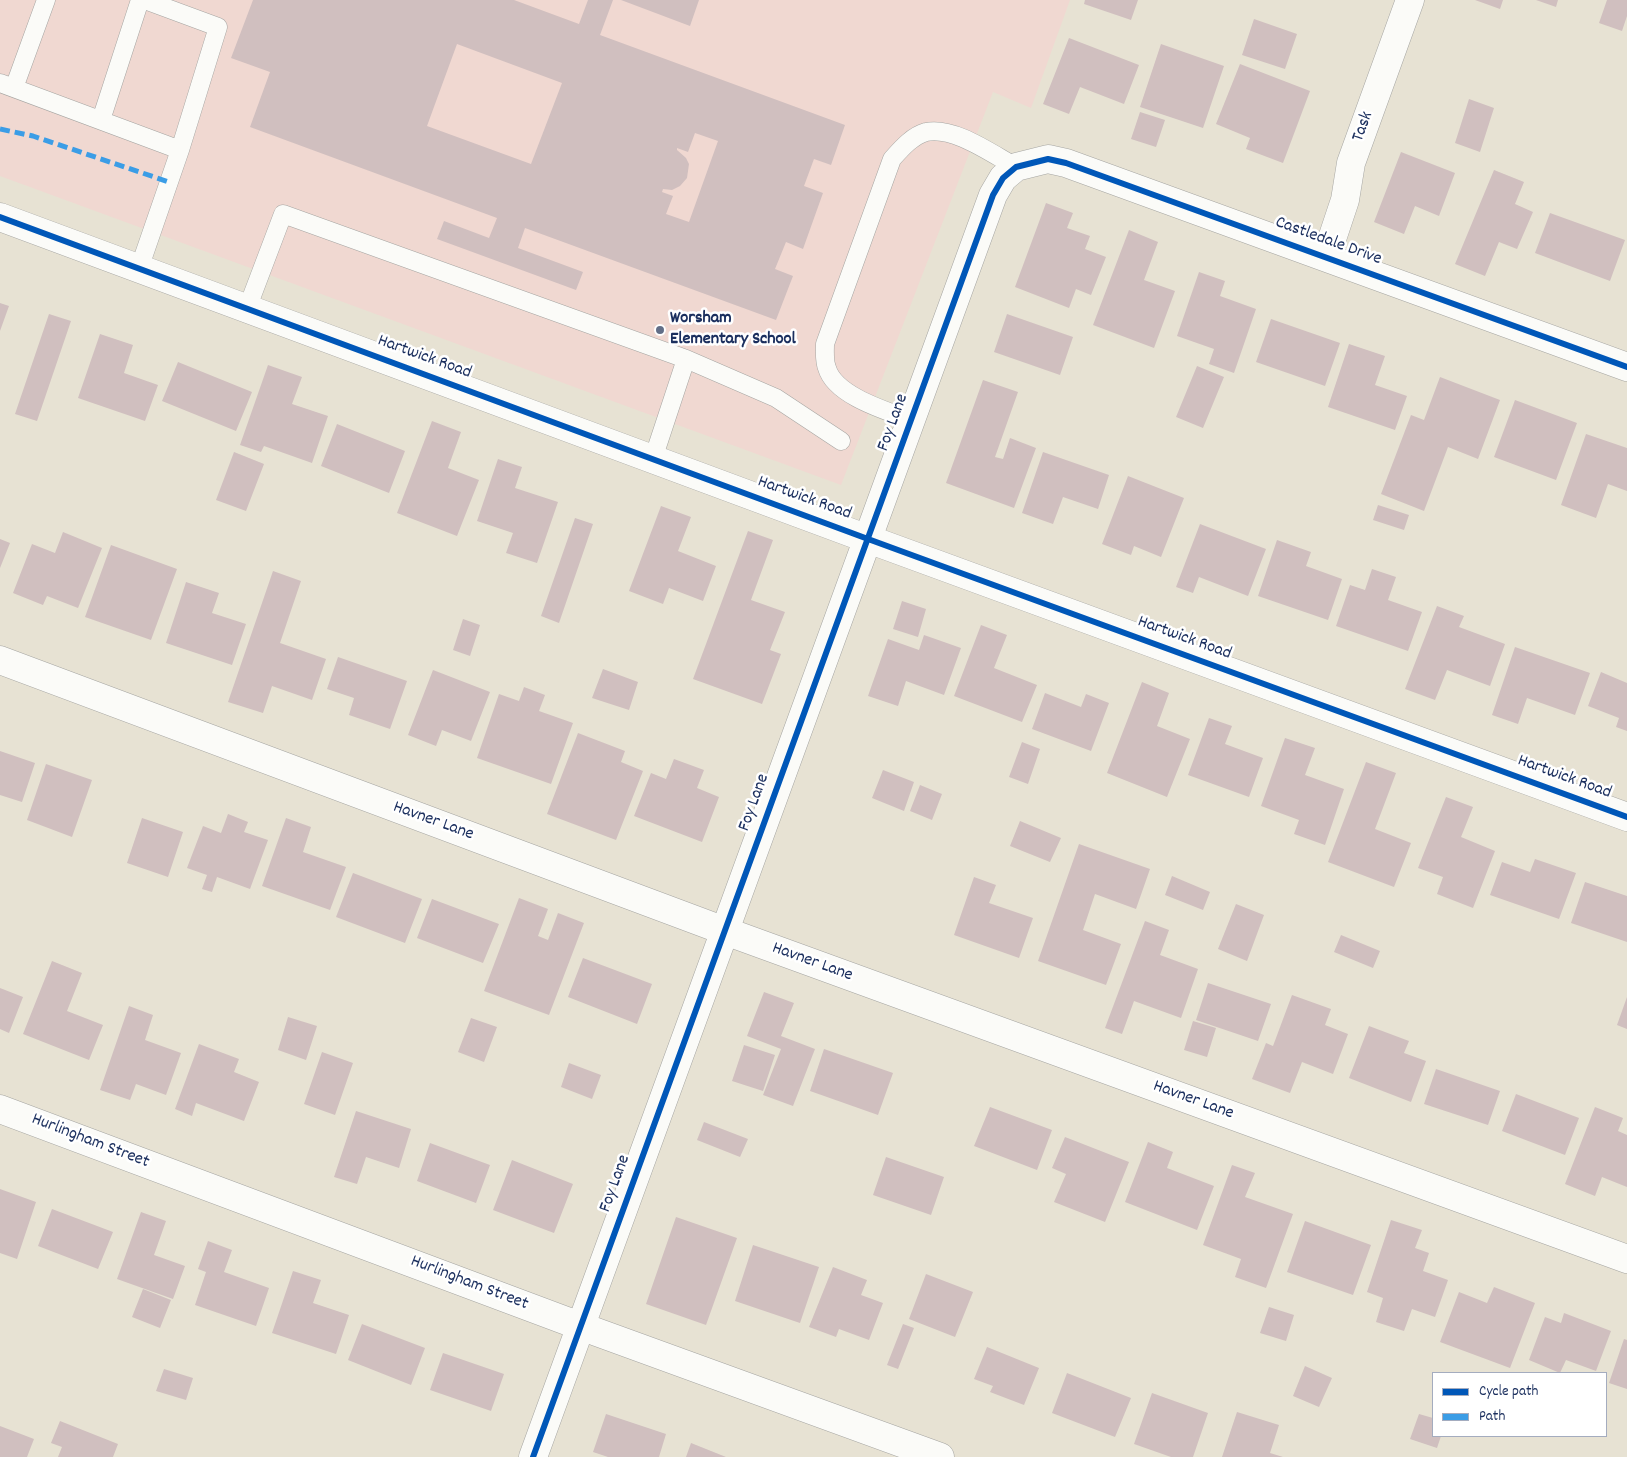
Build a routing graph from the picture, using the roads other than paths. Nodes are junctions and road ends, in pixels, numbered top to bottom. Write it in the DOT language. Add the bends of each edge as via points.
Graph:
graph roads {
  1 [pos="46,0"];
  2 [pos="140,0"];
  3 [pos="146,0"];
  4 [pos="1410,0"];
  5 [pos="7,85"];
  6 [pos="101,120"];
  7 [pos="180,150"];
  8 [pos="1016,167"];
  9 [pos="0,217"];
  10 [pos="1326,257"];
  11 [pos="139,269"];
  12 [pos="247,309"];
  13 [pos="686,359"];
  14 [pos="1627,367"];
  15 [pos="911,420"];
  16 [pos="841,441"];
  17 [pos="653,459"];
  18 [pos="868,539"];
  19 [pos="0,660"];
  20 [pos="1627,817"];
  21 [pos="724,931"];
  22 [pos="0,1109"];
  23 [pos="1627,1258"];
  24 [pos="580,1326"];
  25 [pos="533,1457"];
  26 [pos="940,1457"];
  1 -- 5 [label="lane"];
  2 -- 6 [label="lane"];
  3 -- 7 [label="lane" via="218,27"];
  4 -- 10 [label="street, Task" via="1351,163 1345,200"];
  5 -- 6 [label="lane"];
  6 -- 7 [label="lane"];
  7 -- 11 [label="lane"];
  8 -- 10 [label="street, Castledale Drive" via="1048,159 1066,163"];
  8 -- 15 [label="street, Foy Lane" via="1003,178 993,195"];
  8 -- 15 [label="lane" via="944,132 925,132 905,145 892,159 825,344 826,368 836,384 868,405"];
  9 -- 11 [label="street, Hartwick Road"];
  10 -- 14 [label="street, Castledale Drive"];
  11 -- 12 [label="street, Hartwick Road"];
  12 -- 13 [label="lane" via="283,214"];
  12 -- 17 [label="street, Hartwick Road"];
  13 -- 16 [label="lane" via="776,398"];
  13 -- 17 [label="lane"];
  15 -- 18 [label="street, Foy Lane"];
  17 -- 18 [label="street, Hartwick Road"];
  18 -- 20 [label="street, Hartwick Road"];
  18 -- 21 [label="street, Foy Lane"];
  19 -- 21 [label="street, Havner Lane"];
  21 -- 23 [label="street, Havner Lane"];
  21 -- 24 [label="street, Foy Lane"];
  22 -- 24 [label="street, Hurlingham Street"];
  24 -- 25 [label="street, Foy Lane"];
  24 -- 26 [label="street, Hurlingham Street"];
}
